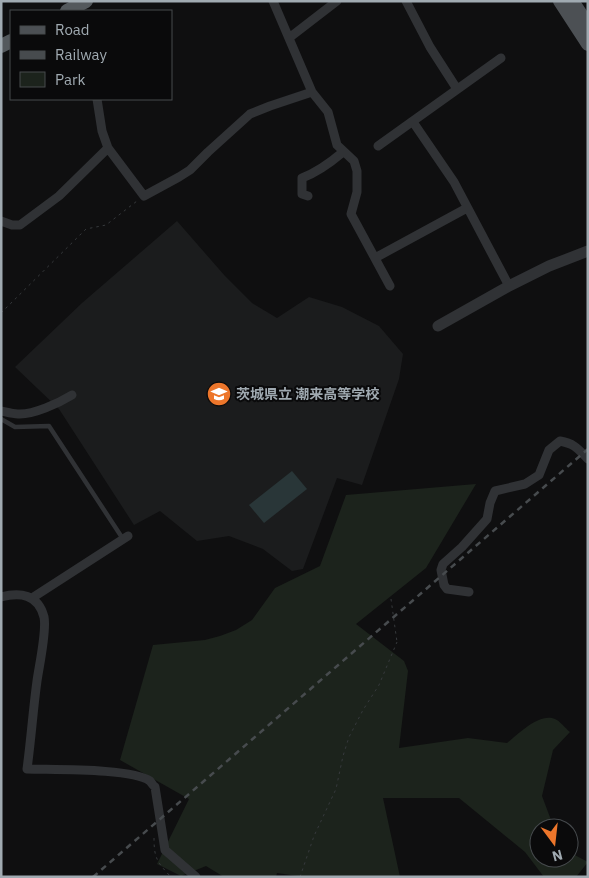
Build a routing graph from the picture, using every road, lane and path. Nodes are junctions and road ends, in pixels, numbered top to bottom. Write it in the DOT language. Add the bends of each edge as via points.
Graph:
graph roads {
  1 [pos="86,1"];
  2 [pos="273,1"];
  3 [pos="337,1"];
  4 [pos="406,1"];
  5 [pos="560,1"];
  6 [pos="572,1"];
  7 [pos="69,10"];
  8 [pos="588,25"];
  9 [pos="289,38"];
  10 [pos="588,44"];
  11 [pos="501,58"];
  12 [pos="457,89"];
  13 [pos="312,92"];
  14 [pos="97,100"];
  15 [pos="413,122"];
  16 [pos="378,146"];
  17 [pos="108,148"];
  18 [pos="343,152"];
  19 [pos="144,196"];
  20 [pos="308,196"];
  21 [pos="467,208"];
  22 [pos="1,221"];
  23 [pos="588,251"];
  24 [pos="375,258"];
  25 [pos="390,286"];
  26 [pos="509,286"];
  27 [pos="1,313"];
  28 [pos="438,326"];
  29 [pos="72,395"];
  30 [pos="1,411"];
  31 [pos="1,419"];
  32 [pos="588,459"];
  33 [pos="125,537"];
  34 [pos="469,592"];
  35 [pos="1,597"];
  36 [pos="32,598"];
  37 [pos="391,599"];
  38 [pos="196,877"];
  39 [pos="300,877"];
  1 -- 7 [label="highway"];
  2 -- 9 [label="street"];
  3 -- 9 [label="street"];
  4 -- 12 [label="street"];
  5 -- 10 [label="main road"];
  6 -- 8 [label="main road"];
  9 -- 13 [label="street"];
  11 -- 12 [label="street"];
  12 -- 15 [label="street"];
  13 -- 18 [label="street" via="328,112 337,145"];
  13 -- 19 [label="street" via="250,114 190,170"];
  14 -- 17 [label="street"];
  15 -- 16 [label="street"];
  15 -- 21 [label="street" via="454,182"];
  17 -- 19 [label="street"];
  17 -- 22 [label="street" via="59,196 20,225"];
  18 -- 20 [label="street" via="316,173 302,178 302,194"];
  18 -- 24 [label="street" via="354,160 357,171 357,192 351,214"];
  19 -- 27 [label="path" via="106,225 86,229"];
  21 -- 24 [label="street"];
  21 -- 26 [label="street"];
  23 -- 26 [label="street"];
  24 -- 25 [label="street"];
  26 -- 28 [label="street"];
  29 -- 30 [label="street" via="39,410 18,414"];
  31 -- 33 [label="lane" via="15,427 48,426"];
  32 -- 34 [label="street" via="571,443 560,441 549,450 539,475 526,484 495,491 487,520 440,570 447,589"];
  33 -- 36 [label="street"];
  35 -- 36 [label="street" via="19,594"];
  36 -- 38 [label="street" via="44,618 44,636 27,769 114,772 150,782 155,787 165,850"];
  37 -- 39 [label="path, bridge" via="397,642 380,685 349,737 336,789 314,836"];
}
